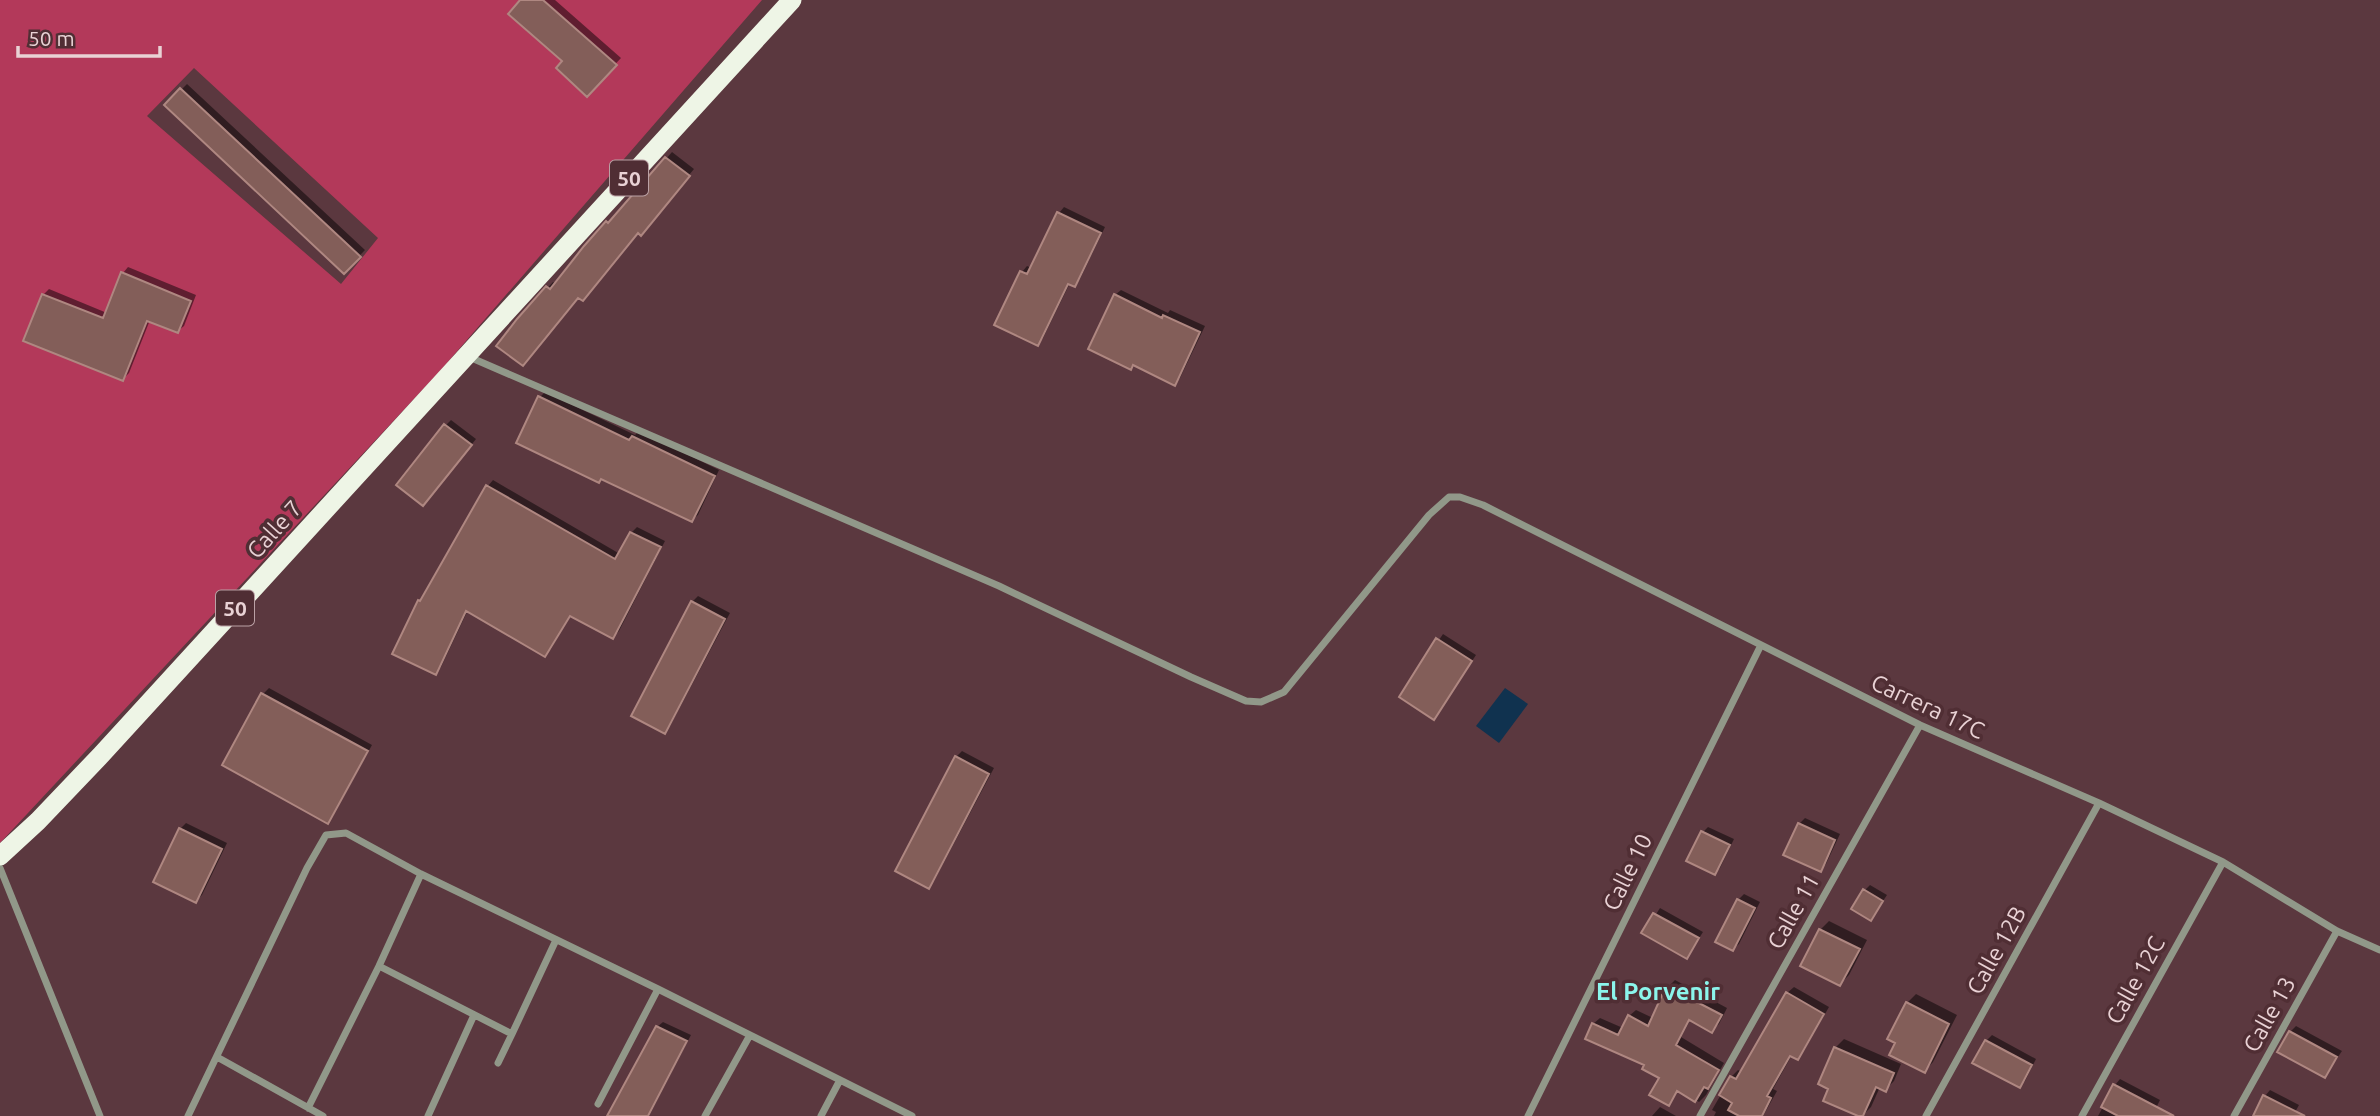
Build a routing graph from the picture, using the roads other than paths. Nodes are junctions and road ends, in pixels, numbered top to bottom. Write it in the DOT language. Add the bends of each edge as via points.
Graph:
graph roads {
  1 [pos="792,0"];
  2 [pos="467,356"];
  3 [pos="1760,645"];
  4 [pos="1920,725"];
  5 [pos="2099,803"];
  6 [pos="0,856"];
  7 [pos="2223,862"];
  8 [pos="0,868"];
  9 [pos="421,874"];
  10 [pos="2337,931"];
  11 [pos="556,940"];
  12 [pos="2380,950"];
  13 [pos="379,966"];
  14 [pos="658,989"];
  15 [pos="474,1015"];
  16 [pos="512,1034"];
  17 [pos="750,1035"];
  18 [pos="217,1057"];
  19 [pos="498,1063"];
  20 [pos="839,1080"];
  21 [pos="598,1104"];
  22 [pos="308,1108"];
  23 [pos="1703,1115"];
  24 [pos="100,1116"];
  25 [pos="188,1116"];
  26 [pos="323,1116"];
  27 [pos="428,1116"];
  28 [pos="705,1116"];
  29 [pos="821,1116"];
  30 [pos="912,1116"];
  31 [pos="1528,1116"];
  32 [pos="1926,1116"];
  33 [pos="2082,1116"];
  34 [pos="2234,1116"];
  1 -- 2 [label="highway, 50"];
  2 -- 3 [label="street, Carrera 17C" via="999,586 1246,701 1261,702 1284,692 1429,515 1449,497 1483,505"];
  2 -- 6 [label="highway, Calle 7 / 50" via="101,755"];
  3 -- 4 [label="street, Carrera 17C"];
  3 -- 31 [label="street, Calle 10"];
  4 -- 5 [label="street, Carrera 17C"];
  4 -- 23 [label="street, Calle 11"];
  5 -- 7 [label="street, Carrera 17C"];
  5 -- 32 [label="street, Calle 12B"];
  7 -- 10 [label="street, Carrera 17C"];
  7 -- 33 [label="street, Calle 12C"];
  8 -- 24 [label="street"];
  9 -- 11 [label="street"];
  9 -- 13 [label="street"];
  9 -- 18 [label="street" via="346,833 326,835"];
  10 -- 12 [label="street, Carrera 17C"];
  10 -- 34 [label="street, Calle 13"];
  11 -- 14 [label="street"];
  11 -- 16 [label="street"];
  13 -- 15 [label="street"];
  13 -- 22 [label="street"];
  14 -- 17 [label="street"];
  14 -- 21 [label="street"];
  15 -- 16 [label="street"];
  15 -- 27 [label="street"];
  16 -- 19 [label="street"];
  17 -- 20 [label="street"];
  17 -- 28 [label="street"];
  18 -- 22 [label="street"];
  18 -- 25 [label="street"];
  20 -- 29 [label="street"];
  20 -- 30 [label="street"];
  22 -- 26 [label="street"];
}
